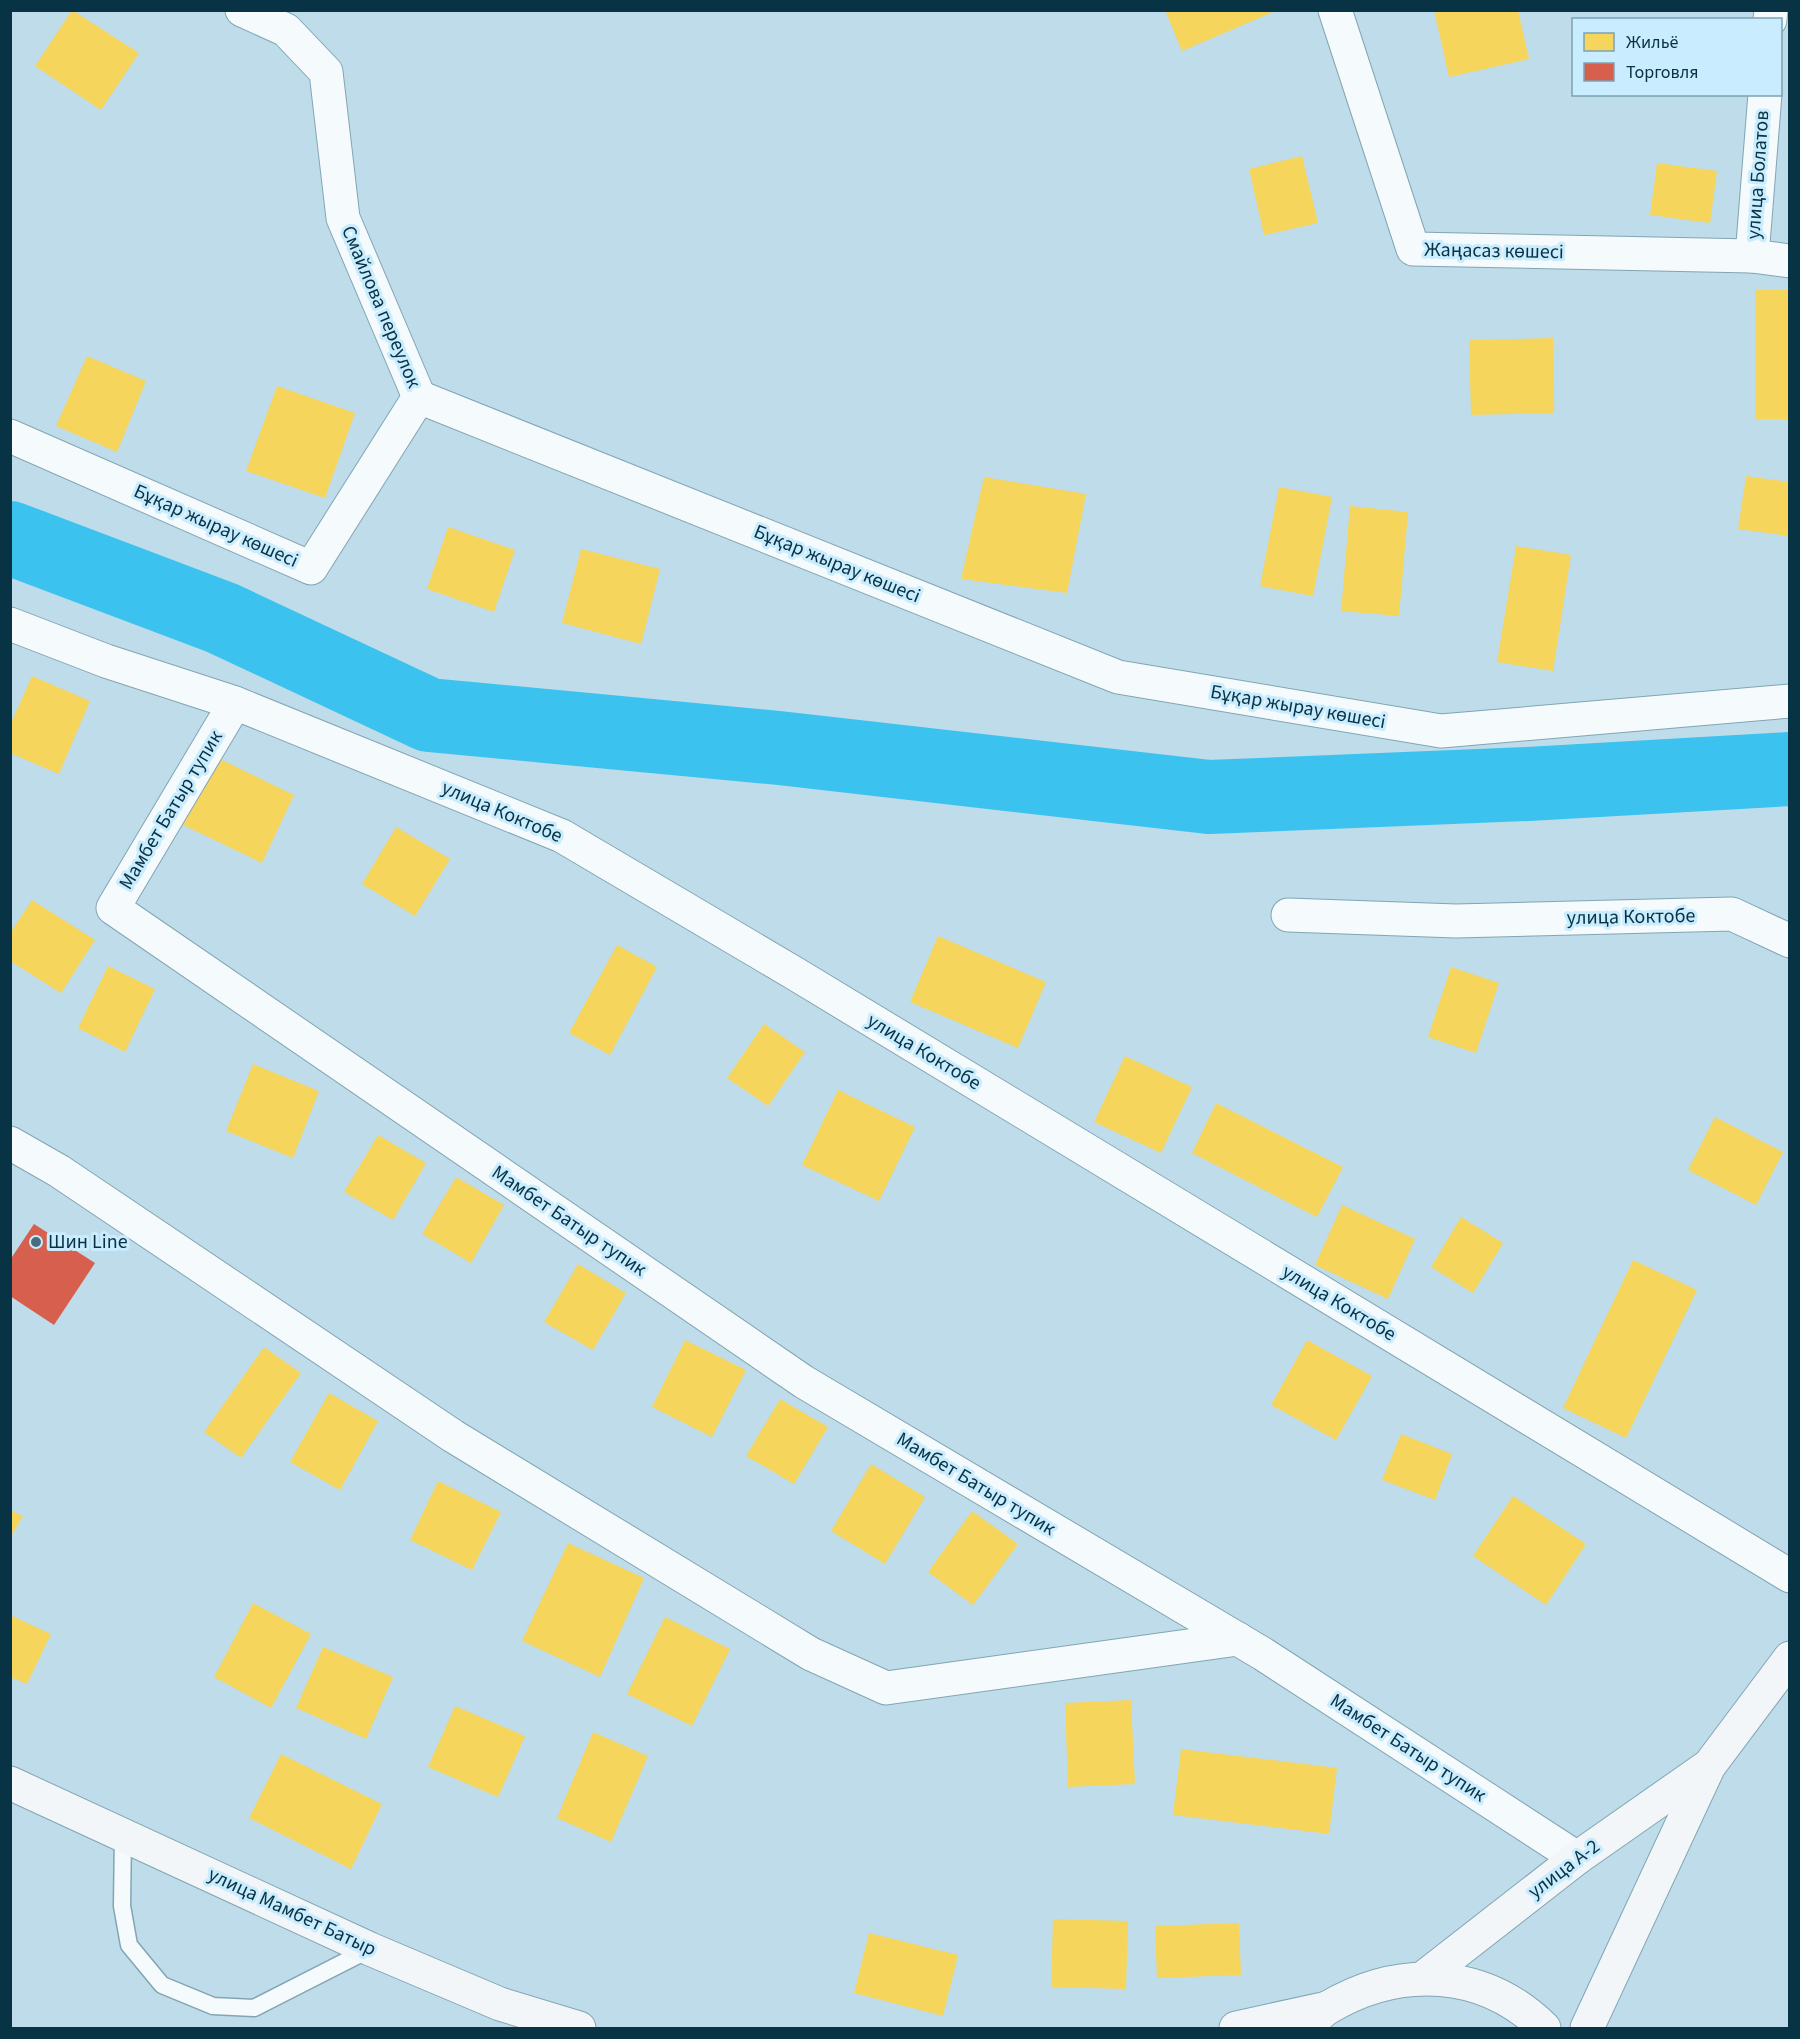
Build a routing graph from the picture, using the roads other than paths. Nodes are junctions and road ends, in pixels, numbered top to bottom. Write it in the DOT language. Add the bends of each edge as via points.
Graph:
graph roads {
  1 [pos="242,10"];
  2 [pos="1335,10"];
  3 [pos="1765,96"];
  4 [pos="1752,256"];
  5 [pos="1790,261"];
  6 [pos="419,397"];
  7 [pos="10,436"];
  8 [pos="10,624"];
  9 [pos="1790,701"];
  10 [pos="235,703"];
  11 [pos="1288,915"];
  12 [pos="1790,941"];
  13 [pos="10,1143"];
  14 [pos="1790,1576"];
  15 [pos="1238,1639"];
  16 [pos="1790,1658"];
  17 [pos="1709,1766"];
  18 [pos="10,1783"];
  19 [pos="123,1834"];
  20 [pos="1577,1858"];
  21 [pos="370,1949"];
  22 [pos="1423,1978"];
  23 [pos="1316,2018"];
  24 [pos="579,2028"];
  25 [pos="1236,2028"];
  26 [pos="1544,2028"];
  27 [pos="1587,2028"];
  1 -- 6 [label="street, Смайлова переулок" via="286,30 326,72 343,218"];
  2 -- 4 [label="street, Жаңасаз көшесі" via="1413,249"];
  3 -- 4 [label="street, улица Болатов"];
  4 -- 5 [label="street, Жаңасаз көшесі"];
  6 -- 7 [label="street, Бұқар жырау көшесі" via="311,568"];
  6 -- 9 [label="street, Бұқар жырау көшесі" via="1118,677 1441,731"];
  8 -- 10 [label="street, улица Коктобе" via="106,661"];
  10 -- 14 [label="street, улица Коктобе" via="562,836"];
  10 -- 15 [label="street, Мамбет Батыр тупик" via="113,908 804,1382"];
  11 -- 12 [label="street, улица Коктобе" via="1456,921 1732,914"];
  13 -- 15 [label="street" via="59,1171 453,1436 811,1654 886,1688"];
  15 -- 20 [label="street, Мамбет Батыр тупик"];
  16 -- 17 [label="main road, улица А-2"];
  17 -- 20 [label="main road, улица А-2"];
  17 -- 27 [label="main road, улица А-2"];
  18 -- 19 [label="main road, улица Мамбет Батыр"];
  19 -- 21 [label="main road, улица Мамбет Батыр"];
  19 -- 21 [label="lane" via="122,1905 129,1945 162,1985 213,2006 254,2008"];
  20 -- 22 [label="main road, улица А-2"];
  21 -- 24 [label="main road, улица Мамбет Батыр" via="500,2004"];
  22 -- 23 [label="main road" via="1373,1986"];
  22 -- 26 [label="main road" via="1467,1983 1508,2000"];
  23 -- 25 [label="main road"];
}
